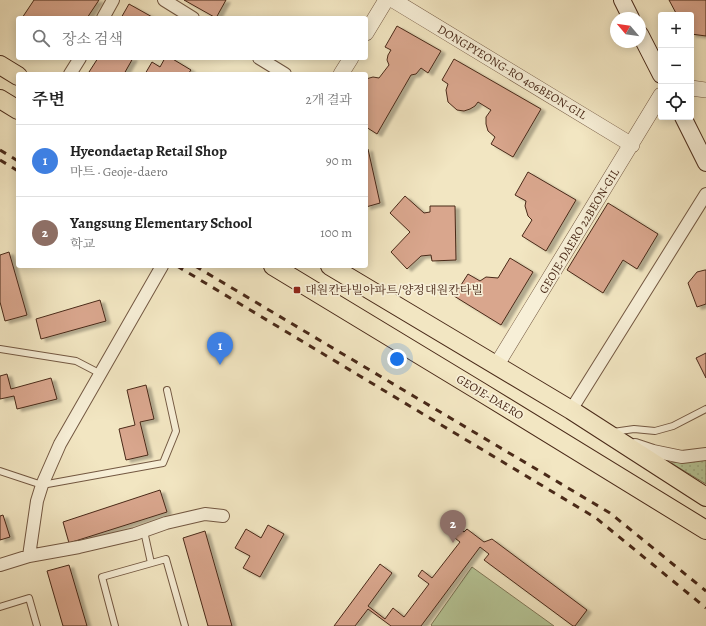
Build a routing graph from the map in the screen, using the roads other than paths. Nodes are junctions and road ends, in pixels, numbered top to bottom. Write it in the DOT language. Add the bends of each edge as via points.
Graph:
graph roads {
  1 [pos="113,0"];
  2 [pos="164,0"];
  3 [pos="386,0"];
  4 [pos="393,0"];
  5 [pos="622,0"];
  6 [pos="628,12"];
  7 [pos="104,16"];
  8 [pos="190,16"];
  9 [pos="368,30"];
  10 [pos="646,46"];
  11 [pos="79,60"];
  12 [pos="262,60"];
  13 [pos="350,60"];
  14 [pos="0,65"];
  15 [pos="658,69"];
  16 [pos="71,72"];
  17 [pos="282,72"];
  18 [pos="342,72"];
  19 [pos="16,75"];
  20 [pos="694,88"];
  21 [pos="706,90"];
  22 [pos="0,99"];
  23 [pos="658,100"];
  24 [pos="16,109"];
  25 [pos="684,120"];
  26 [pos="632,145"];
  27 [pos="706,163"];
  28 [pos="706,194"];
  29 [pos="161,268"];
  30 [pos="276,268"];
  31 [pos="333,268"];
  32 [pos="0,349"];
  33 [pos="496,366"];
  34 [pos="101,374"];
  35 [pos="167,390"];
  36 [pos="706,409"];
  37 [pos="571,410"];
  38 [pos="612,436"];
  39 [pos="706,454"];
  40 [pos="0,471"];
  41 [pos="42,485"];
  42 [pos="706,497"];
  43 [pos="223,516"];
  44 [pos="706,530"];
  45 [pos="144,531"];
  46 [pos="29,556"];
  47 [pos="151,563"];
  48 [pos="0,565"];
  49 [pos="0,607"];
  50 [pos="37,626"];
  51 [pos="115,626"];
  52 [pos="185,626"];
  1 -- 7 [label="street"];
  2 -- 8 [label="street"];
  3 -- 9 [label="street"];
  4 -- 26 [label="street, DONGPYEONG-RO 406BEON-GIL"];
  5 -- 6 [label="main road"];
  10 -- 15 [label="main road"];
  11 -- 16 [label="street"];
  12 -- 17 [label="street"];
  13 -- 18 [label="street"];
  14 -- 19 [label="main road"];
  20 -- 21 [label="street"];
  22 -- 24 [label="main road"];
  23 -- 26 [label="street, GEOJE-DAERO 22BEON-GIL"];
  25 -- 27 [label="main road"];
  26 -- 33 [label="street, GEOJE-DAERO 22BEON-GIL"];
  28 -- 37 [label="street"];
  29 -- 34 [label="street"];
  30 -- 44 [label="main road, GEOJE-DAERO"];
  31 -- 33 [label="main road"];
  32 -- 34 [label="lane" via="76,361"];
  33 -- 37 [label="main road"];
  34 -- 41 [label="street" via="60,444"];
  35 -- 41 [label="lane" via="176,431 163,463"];
  36 -- 38 [label="lane" via="673,426 655,431 634,429"];
  37 -- 38 [label="main road"];
  38 -- 39 [label="street" via="653,451 682,457"];
  38 -- 42 [label="main road"];
  40 -- 41 [label="lane"];
  41 -- 46 [label="street" via="37,501"];
  43 -- 45 [label="street" via="204,514"];
  45 -- 46 [label="street"];
  45 -- 47 [label="lane"];
  46 -- 48 [label="street"];
  47 -- 51 [label="lane" via="102,577"];
  47 -- 52 [label="lane" via="166,559"];
  49 -- 50 [label="lane" via="29,598"];
}
